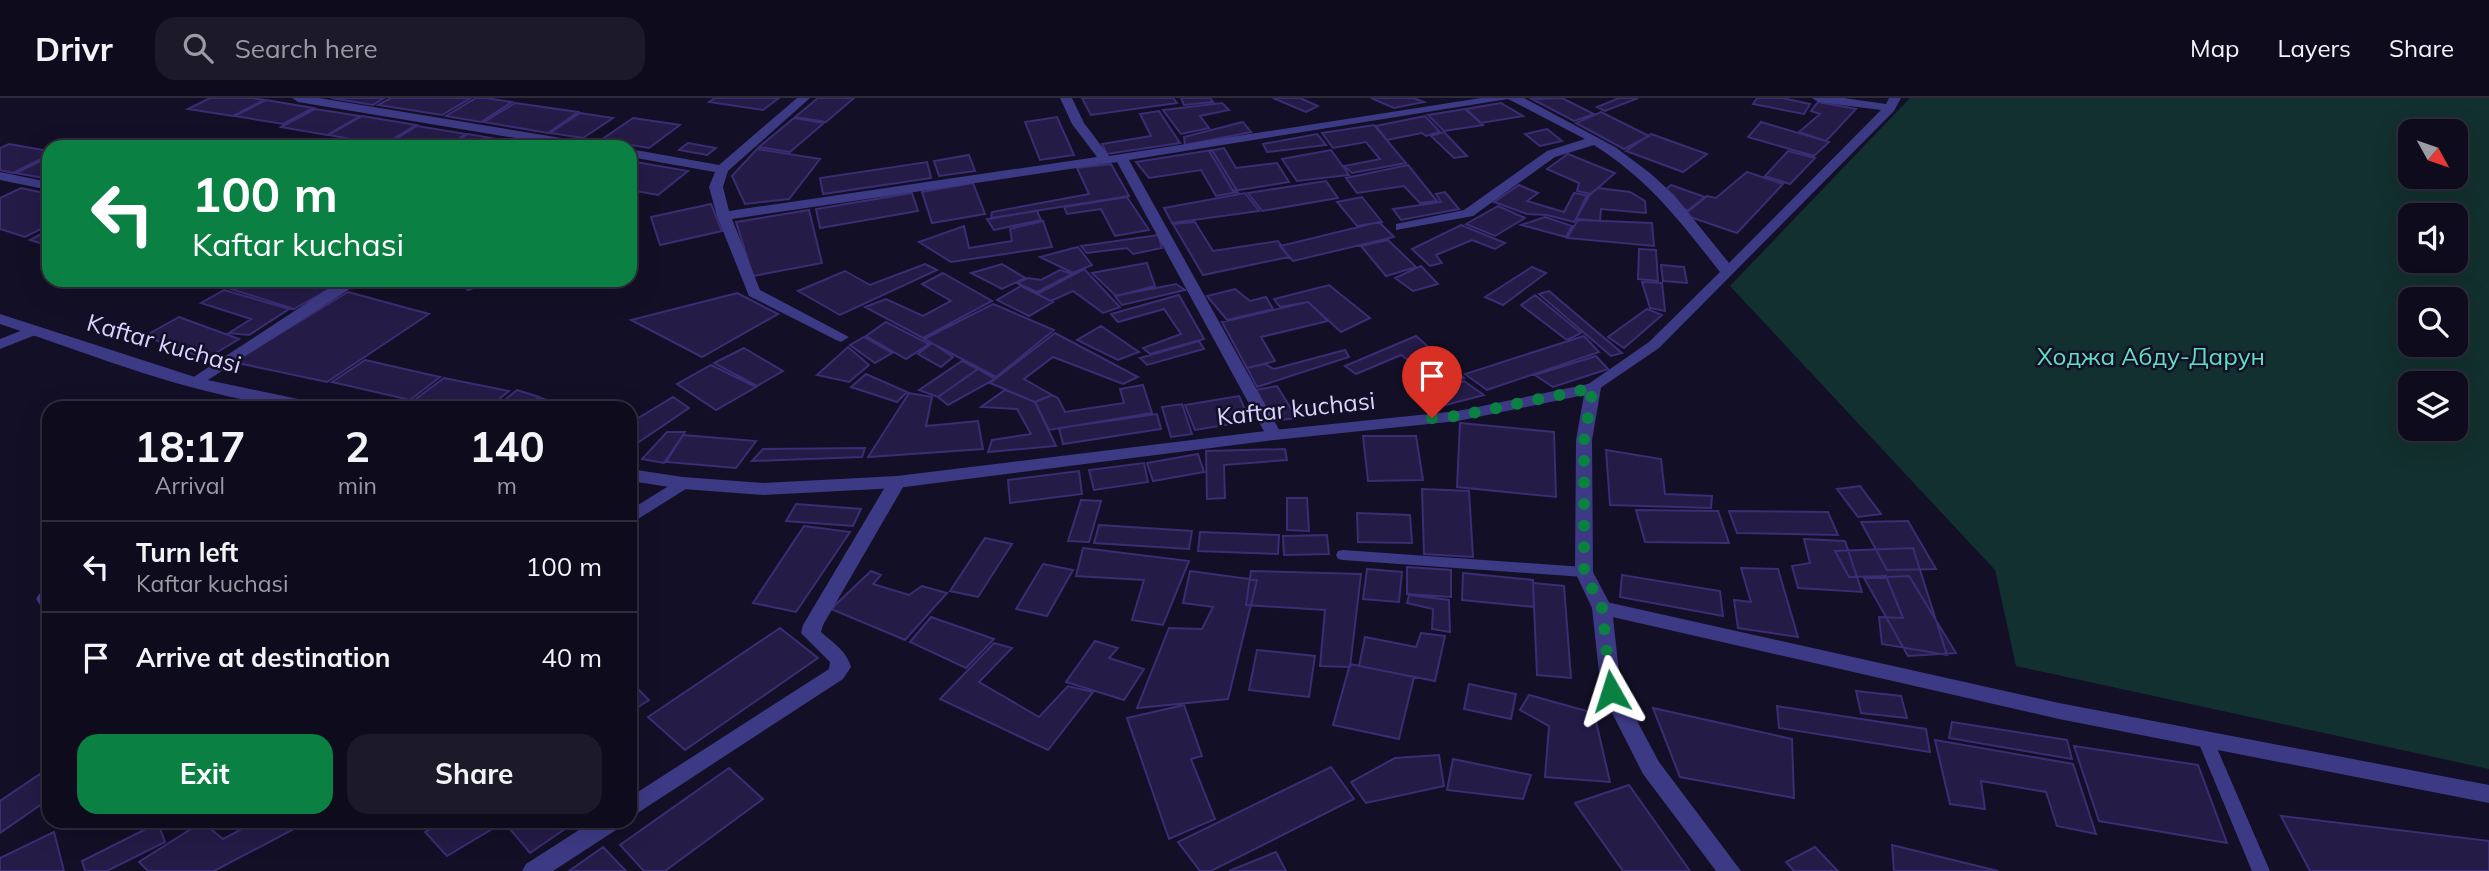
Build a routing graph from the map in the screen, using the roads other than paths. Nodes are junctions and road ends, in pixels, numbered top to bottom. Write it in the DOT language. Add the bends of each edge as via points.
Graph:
graph roads {
  1 [pos="298,98"];
  2 [pos="804,98"];
  3 [pos="1066,98"];
  4 [pos="1503,98"];
  5 [pos="1514,98"];
  6 [pos="1818,98"];
  7 [pos="1892,103"];
  8 [pos="550,140"];
  9 [pos="1593,141"];
  10 [pos="637,154"];
  11 [pos="1121,157"];
  12 [pos="1105,159"];
  13 [pos="722,169"];
  14 [pos="0,176"];
  15 [pos="42,185"];
  16 [pos="724,216"];
  17 [pos="1401,228"];
  18 [pos="1728,272"];
  19 [pos="343,287"];
  20 [pos="0,319"];
  21 [pos="33,331"];
  22 [pos="841,337"];
  23 [pos="0,344"];
  24 [pos="194,382"];
  25 [pos="1593,388"];
  26 [pos="284,401"];
  27 [pos="1274,435"];
  28 [pos="637,476"];
  29 [pos="897,482"];
  30 [pos="684,483"];
  31 [pos="637,513"];
  32 [pos="1343,555"];
  33 [pos="1584,572"];
  34 [pos="1602,608"];
  35 [pos="2205,739"];
  36 [pos="2489,794"];
  37 [pos="637,804"];
  38 [pos="600,828"];
  39 [pos="534,871"];
  40 [pos="1729,871"];
  41 [pos="2261,871"];
  1 -- 8 [label="street"];
  2 -- 13 [label="street"];
  3 -- 12 [label="street" via="1078,124"];
  4 -- 11 [label="street"];
  5 -- 9 [label="street"];
  6 -- 7 [label="street"];
  7 -- 18 [label="street, Kaftar kuchasi"];
  9 -- 17 [label="street" via="1551,154 1468,213"];
  9 -- 18 [label="street" via="1660,189"];
  10 -- 13 [label="street"];
  11 -- 12 [label="street"];
  11 -- 27 [label="street"];
  12 -- 16 [label="street"];
  13 -- 16 [label="street" via="716,187"];
  14 -- 15 [label="street"];
  16 -- 22 [label="street" via="754,293"];
  18 -- 25 [label="street, Kaftar kuchasi" via="1654,345"];
  19 -- 24 [label="street"];
  20 -- 21 [label="street, Kaftar kuchasi"];
  21 -- 23 [label="street"];
  21 -- 24 [label="street, Kaftar kuchasi"];
  24 -- 26 [label="street, Kaftar kuchasi"];
  25 -- 27 [label="street, Kaftar kuchasi" via="1458,416"];
  25 -- 33 [label="street" via="1584,440"];
  27 -- 29 [label="street, Kaftar kuchasi"];
  28 -- 30 [label="street, Kaftar kuchasi"];
  29 -- 30 [label="street, Kaftar kuchasi" via="763,489"];
  29 -- 37 [label="street" via="811,633 840,660 836,674"];
  30 -- 31 [label="street"];
  32 -- 33 [label="lane"];
  33 -- 34 [label="street"];
  34 -- 35 [label="street" via="2059,711"];
  34 -- 40 [label="street" via="1611,691 1651,768"];
  35 -- 36 [label="street"];
  35 -- 41 [label="lane"];
  38 -- 39 [label="street"];
}
